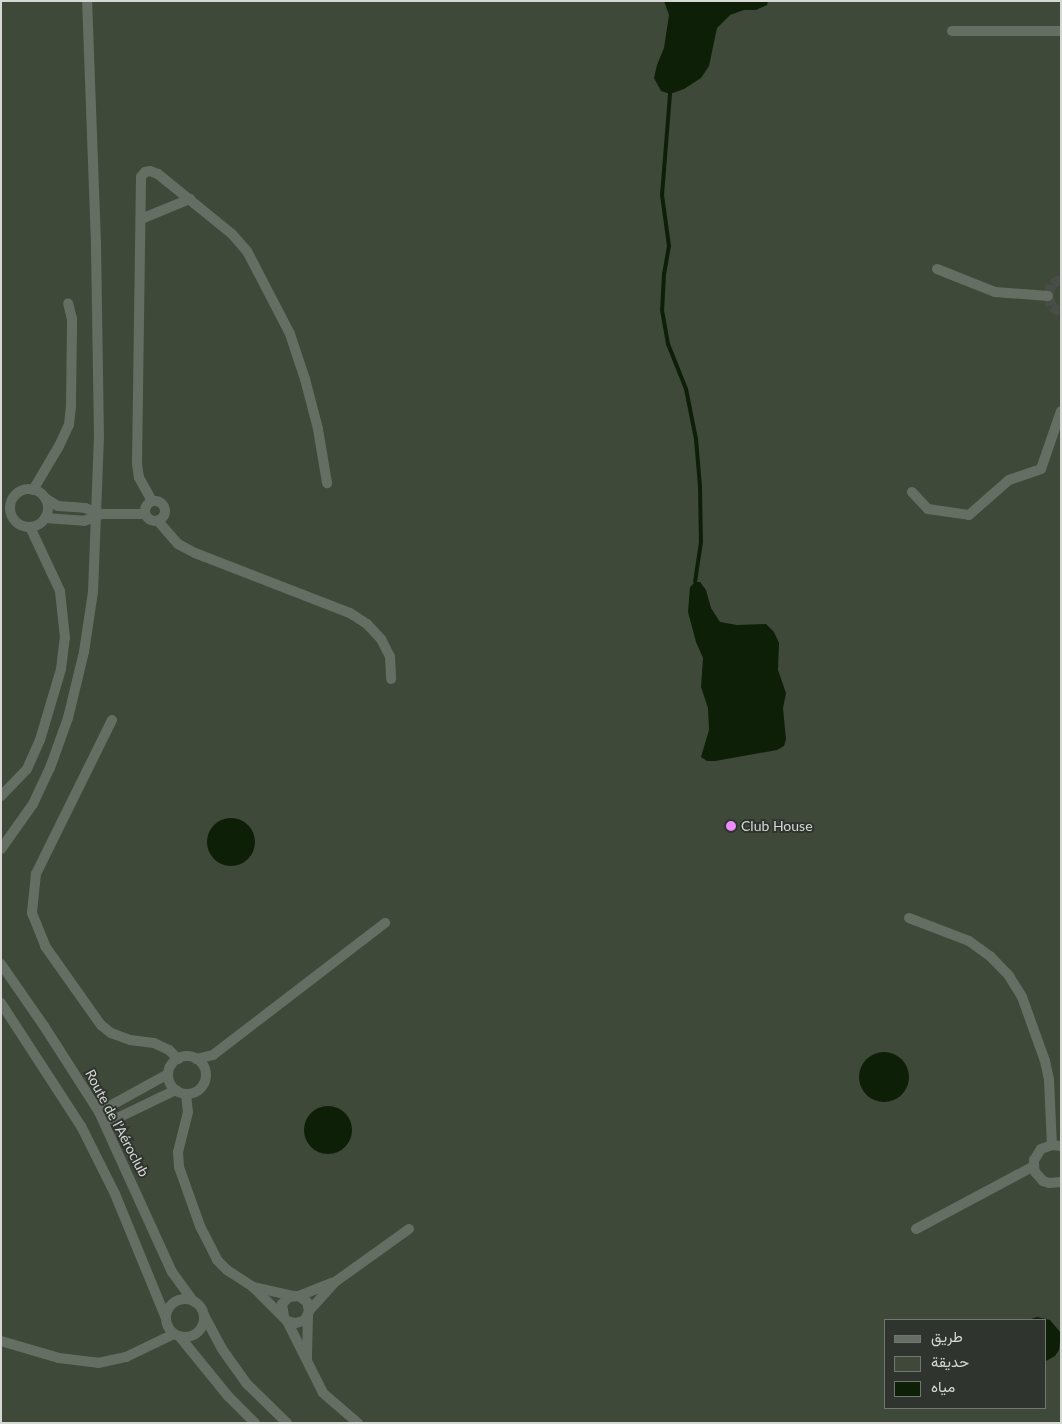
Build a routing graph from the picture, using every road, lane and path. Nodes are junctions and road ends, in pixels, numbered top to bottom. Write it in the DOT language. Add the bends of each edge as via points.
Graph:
graph roads {
  1 [pos="87,1"];
  2 [pos="952,31"];
  3 [pos="1061,31"];
  4 [pos="190,200"];
  5 [pos="141,219"];
  6 [pos="937,268"];
  7 [pos="1048,296"];
  8 [pos="68,304"];
  9 [pos="1061,411"];
  10 [pos="327,483"];
  11 [pos="33,490"];
  12 [pos="912,492"];
  13 [pos="45,498"];
  14 [pos="152,501"];
  15 [pos="6,510"];
  16 [pos="99,514"];
  17 [pos="145,514"];
  18 [pos="45,518"];
  19 [pos="158,521"];
  20 [pos="30,527"];
  21 [pos="391,679"];
  22 [pos="112,720"];
  23 [pos="1,796"];
  24 [pos="1,849"];
  25 [pos="909,918"];
  26 [pos="385,923"];
  27 [pos="1,964"];
  28 [pos="1,1003"];
  29 [pos="213,1055"];
  30 [pos="178,1059"];
  31 [pos="196,1059"];
  32 [pos="205,1072"];
  33 [pos="168,1074"];
  34 [pos="181,1092"];
  35 [pos="99,1112"];
  36 [pos="105,1124"];
  37 [pos="1056,1146"];
  38 [pos="1034,1166"];
  39 [pos="1061,1182"];
  40 [pos="1049,1183"];
  41 [pos="1061,1188"];
  42 [pos="916,1229"];
  43 [pos="409,1230"];
  44 [pos="335,1282"];
  45 [pos="253,1287"];
  46 [pos="296,1296"];
  47 [pos="194,1302"];
  48 [pos="308,1313"];
  49 [pos="204,1315"];
  50 [pos="285,1319"];
  51 [pos="166,1320"];
  52 [pos="177,1335"];
  53 [pos="1,1341"];
  54 [pos="152,1345"];
  55 [pos="307,1362"];
  56 [pos="255,1423"];
  57 [pos="287,1423"];
  58 [pos="358,1423"];
  1 -- 16 [label="street" via="96,244"];
  2 -- 3 [label="street"];
  4 -- 5 [label="street"];
  4 -- 5 [label="street" via="158,174 145,172 141,177"];
  4 -- 10 [label="street" via="232,234 247,251 290,334 316,421"];
  5 -- 14 [label="street" via="137,464"];
  6 -- 7 [label="street" via="995,292"];
  8 -- 11 [label="street" via="72,319 68,425"];
  9 -- 12 [label="street" via="1041,469 1009,480 969,515 928,509"];
  11 -- 13 [label="street"];
  11 -- 15 [label="street" via="20,491"];
  13 -- 16 [label="street" via="58,506 85,508"];
  13 -- 18 [label="street" via="48,508"];
  14 -- 17 [label="street" via="146,505"];
  14 -- 19 [label="street" via="161,503 165,508 163,518"];
  15 -- 20 [label="street" via="20,525"];
  16 -- 17 [label="street"];
  16 -- 18 [label="street" via="84,521"];
  16 -- 24 [label="street" via="86,643 68,718 33,804"];
  17 -- 19 [label="street" via="151,521"];
  18 -- 20 [label="street"];
  19 -- 21 [label="street" via="178,544 195,553 350,613 367,624 381,639 390,658"];
  20 -- 23 [label="street" via="60,591 65,638 62,669 50,712 27,769"];
  22 -- 30 [label="street" via="36,874 32,914 46,946 100,1025 121,1036 154,1043"];
  25 -- 37 [label="street" via="969,941 990,956 1014,983 1045,1061"];
  26 -- 29 [label="street"];
  27 -- 35 [label="street, Route de l’Aéroclub"];
  28 -- 51 [label="street" via="81,1126 115,1194"];
  29 -- 31 [label="street"];
  29 -- 32 [label="street"];
  30 -- 31 [label="street" via="187,1056"];
  30 -- 33 [label="street"];
  31 -- 32 [label="street"];
  32 -- 34 [label="street" via="201,1088"];
  33 -- 34 [label="street" via="171,1086"];
  33 -- 35 [label="street"];
  34 -- 36 [label="street"];
  34 -- 45 [label="street" via="188,1112 178,1152 185,1188 217,1260"];
  35 -- 36 [label="street, Route de l’Aéroclub"];
  36 -- 47 [label="street, Route de l’Aéroclub" via="172,1272"];
  37 -- 38 [label="street" via="1041,1149"];
  38 -- 40 [label="street" via="1039,1177"];
  38 -- 42 [label="street"];
  39 -- 40 [label="street"];
  40 -- 41 [label="street"];
  43 -- 44 [label="street"];
  44 -- 46 [label="street"];
  44 -- 48 [label="street"];
  45 -- 46 [label="street"];
  45 -- 50 [label="street"];
  46 -- 48 [label="street" via="307,1302"];
  46 -- 50 [label="street" via="282,1304"];
  47 -- 49 [label="street"];
  47 -- 51 [label="street" via="188,1299 176,1301 167,1310"];
  48 -- 50 [label="street" via="296,1324"];
  48 -- 55 [label="street"];
  49 -- 52 [label="street" via="198,1332 186,1337"];
  49 -- 57 [label="street" via="222,1349 247,1384"];
  50 -- 55 [label="street"];
  51 -- 52 [label="street"];
  51 -- 54 [label="street"];
  52 -- 54 [label="street"];
  52 -- 56 [label="street"];
  53 -- 54 [label="street" via="59,1358 98,1363 126,1358"];
  55 -- 58 [label="street" via="322,1394"];
}
